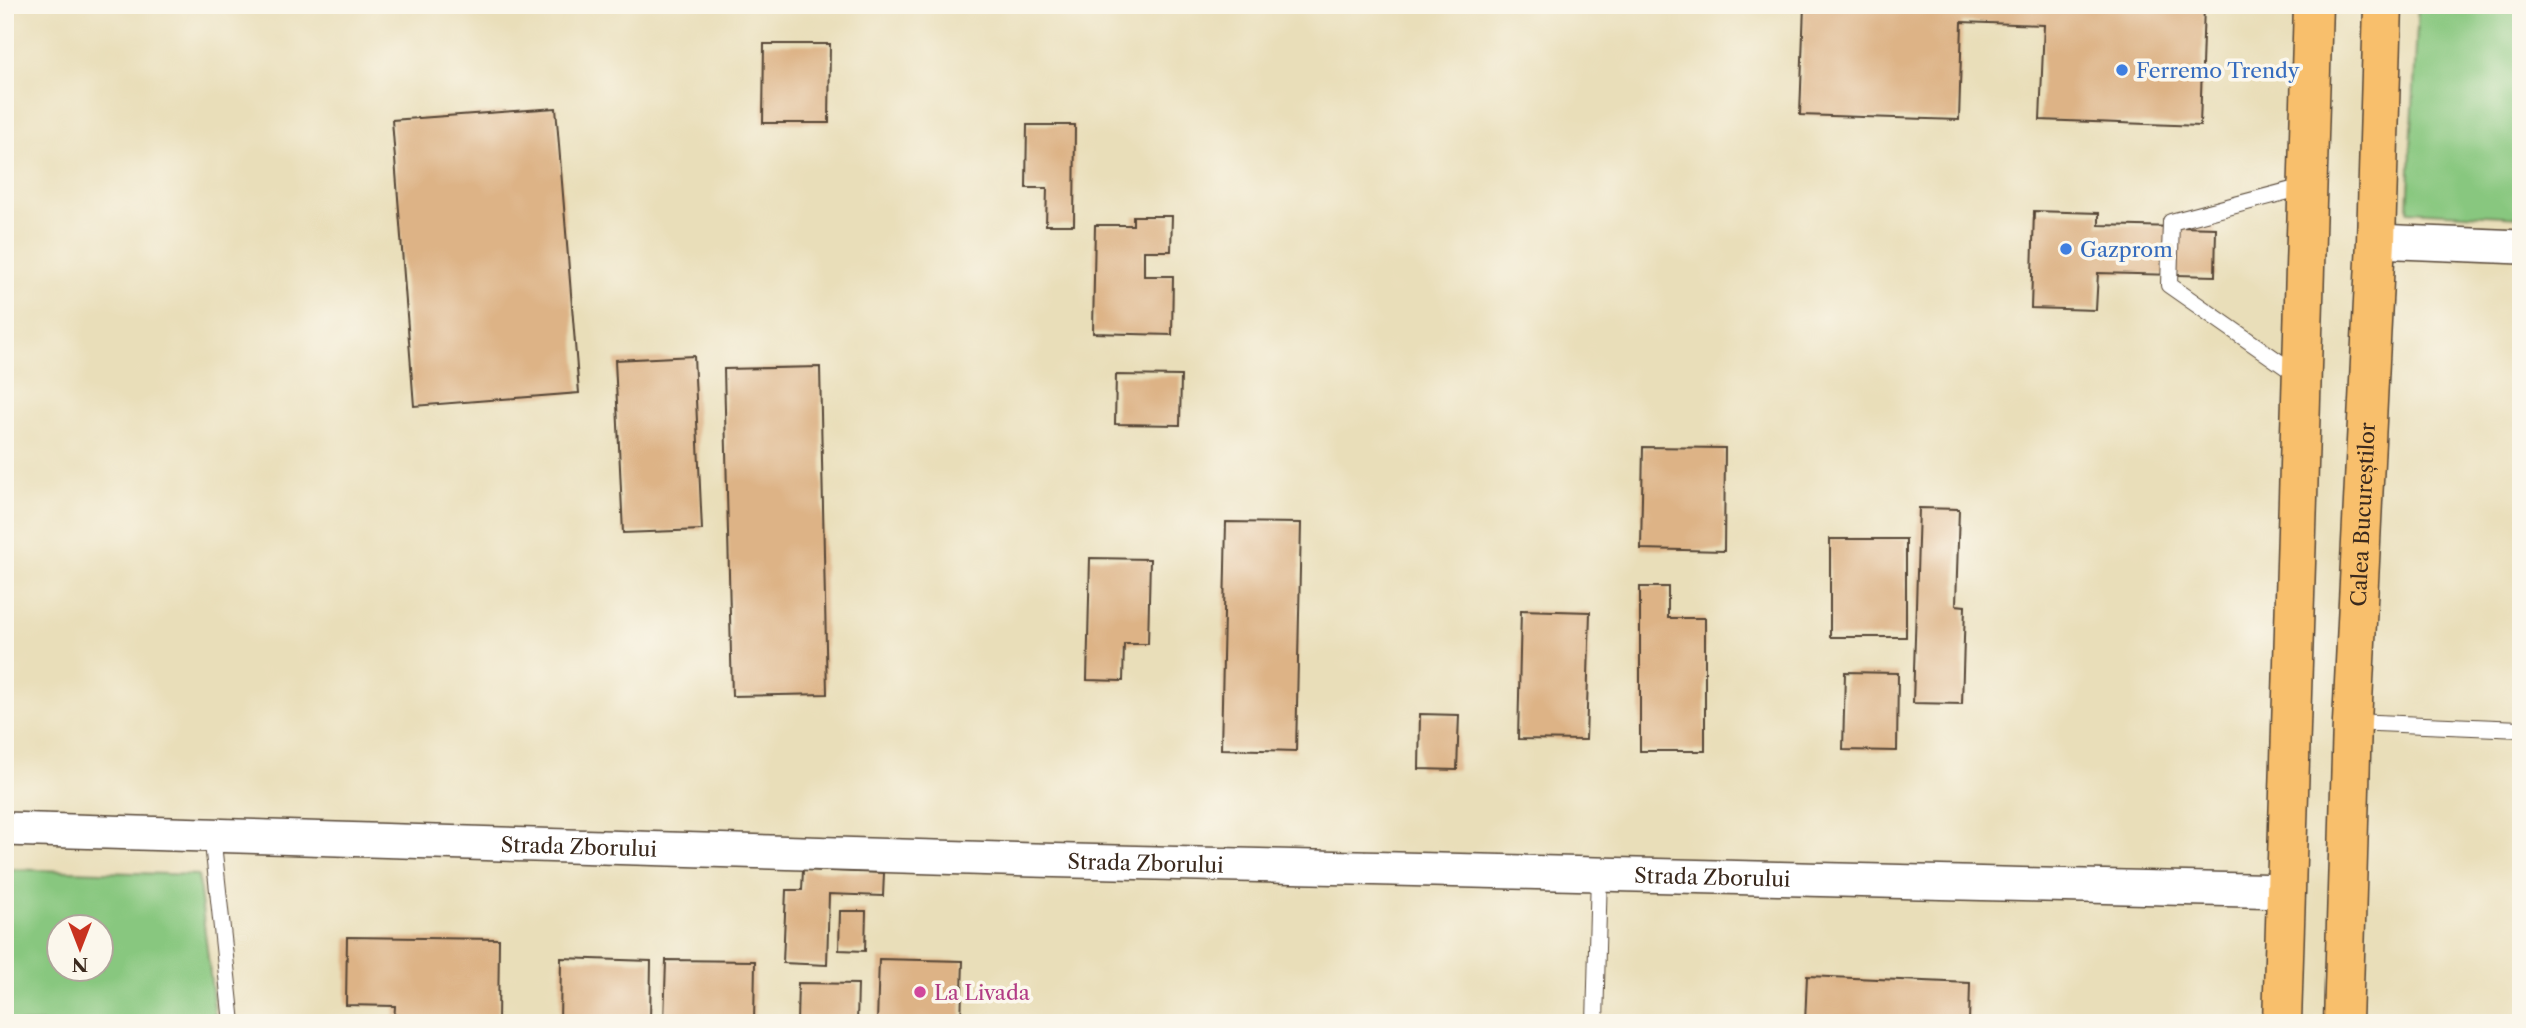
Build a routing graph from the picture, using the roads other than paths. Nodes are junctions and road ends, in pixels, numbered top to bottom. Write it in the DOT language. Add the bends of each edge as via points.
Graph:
graph roads {
  1 [pos="2313,5"];
  2 [pos="2383,5"];
  3 [pos="2307,186"];
  4 [pos="2376,241"];
  5 [pos="2521,247"];
  6 [pos="2302,378"];
  7 [pos="2351,722"];
  8 [pos="2521,729"];
  9 [pos="5,829"];
  10 [pos="212,834"];
  11 [pos="1600,873"];
  12 [pos="2287,891"];
  13 [pos="232,1023"];
  14 [pos="1595,1023"];
  15 [pos="2282,1023"];
  16 [pos="2343,1023"];
  1 -- 3 [label="highway"];
  2 -- 4 [label="highway, Calea Bucureștilor"];
  3 -- 6 [label="highway"];
  3 -- 6 [label="lane" via="2171,222 2169,285"];
  4 -- 5 [label="street"];
  4 -- 7 [label="highway, Calea Bucureștilor"];
  6 -- 12 [label="highway"];
  7 -- 8 [label="lane"];
  7 -- 16 [label="highway, Calea Bucureștilor"];
  9 -- 10 [label="street, Strada Zborului"];
  10 -- 11 [label="street, Strada Zborului"];
  10 -- 13 [label="lane"];
  11 -- 12 [label="street, Strada Zborului"];
  11 -- 14 [label="lane"];
  12 -- 15 [label="highway"];
}
